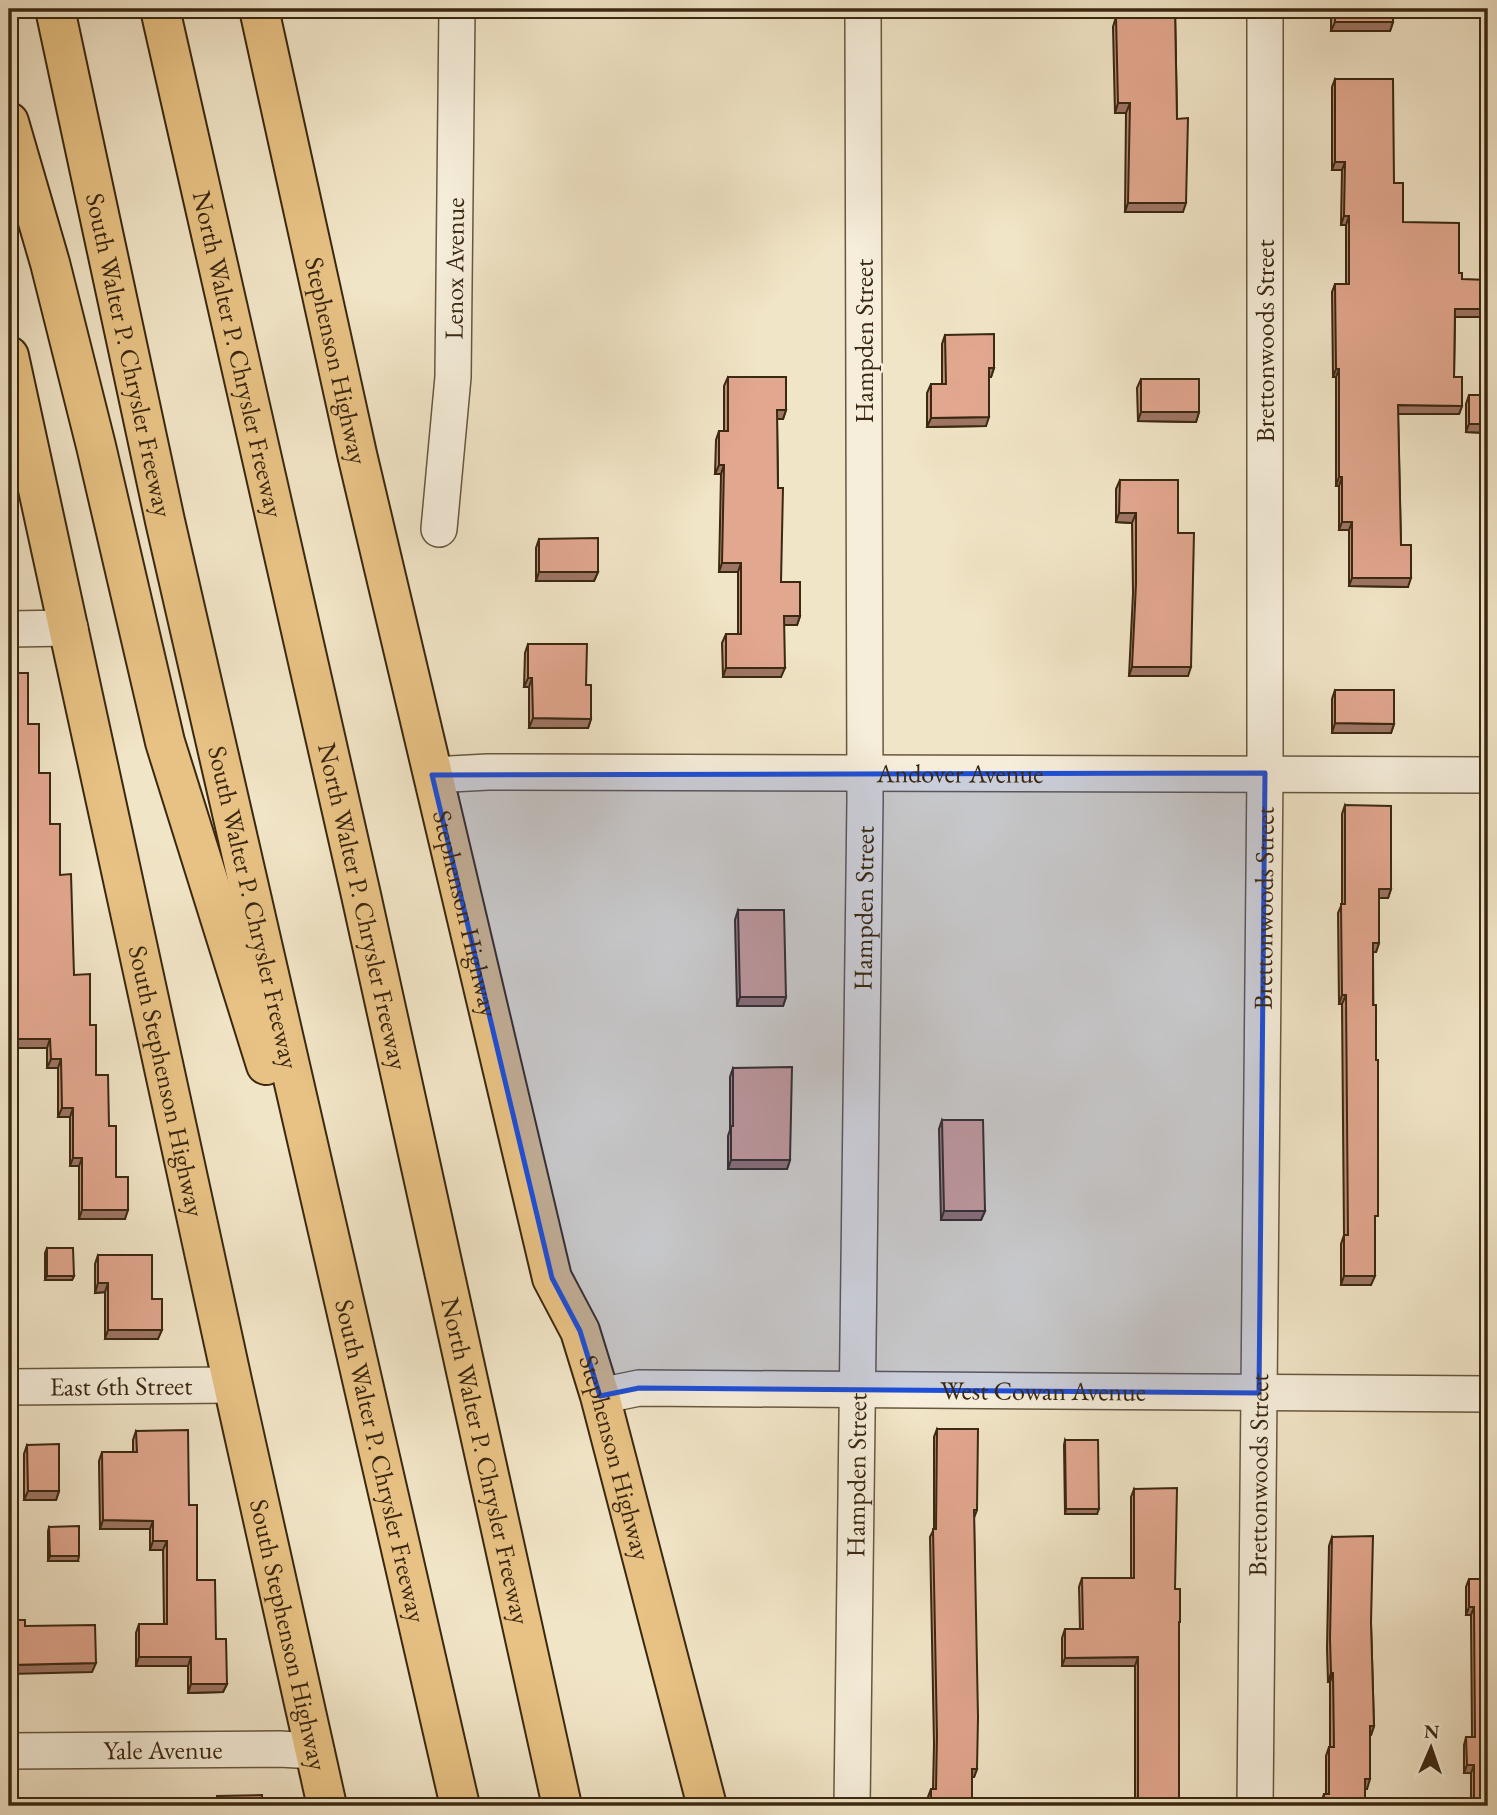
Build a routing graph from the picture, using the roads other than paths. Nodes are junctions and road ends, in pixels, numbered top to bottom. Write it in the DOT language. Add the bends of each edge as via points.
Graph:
graph roads {
  1 [pos="55,9"];
  2 [pos="160,9"];
  3 [pos="259,9"];
  4 [pos="457,9"];
  5 [pos="863,9"];
  6 [pos="1265,9"];
  7 [pos="9,122"];
  8 [pos="9,356"];
  9 [pos="20,451"];
  10 [pos="439,529"];
  11 [pos="70,628"];
  12 [pos="9,629"];
  13 [pos="865,773"];
  14 [pos="1265,774"];
  15 [pos="432,775"];
  16 [pos="1488,775"];
  17 [pos="352,1340"];
  18 [pos="233,1385"];
  19 [pos="9,1387"];
  20 [pos="858,1390"];
  21 [pos="1259,1393"];
  22 [pos="1488,1394"];
  23 [pos="600,1396"];
  24 [pos="9,1751"];
  25 [pos="316,1751"];
  26 [pos="327,1806"];
  27 [pos="460,1806"];
  28 [pos="562,1806"];
  29 [pos="707,1806"];
  30 [pos="852,1806"];
  31 [pos="1255,1806"];
  1 -- 17 [label="main road, South Walter P. Chrysler Freeway" via="165,521"];
  2 -- 28 [label="main road, North Walter P. Chrysler Freeway"];
  3 -- 15 [label="main road, Stephenson Highway"];
  4 -- 10 [label="street, Lenox Avenue" via="453,377"];
  5 -- 13 [label="street, Hampden Street"];
  6 -- 14 [label="street, Brettonwoods Street"];
  7 -- 17 [label="main road" via="50,263 168,752"];
  8 -- 9 [label="main road, South Stephenson Highway"];
  9 -- 11 [label="main road, South Stephenson Highway"];
  11 -- 12 [label="street"];
  11 -- 18 [label="main road, South Stephenson Highway"];
  13 -- 14 [label="street, Andover Avenue"];
  13 -- 15 [label="street, Andover Avenue"];
  13 -- 20 [label="street, Hampden Street"];
  14 -- 16 [label="street, Andover Avenue"];
  14 -- 21 [label="street, Brettonwoods Street"];
  15 -- 23 [label="main road, Stephenson Highway" via="552,1278 580,1331"];
  17 -- 27 [label="main road, South Walter P. Chrysler Freeway"];
  18 -- 19 [label="street, East 6th Street"];
  18 -- 25 [label="main road, South Stephenson Highway"];
  20 -- 21 [label="street, West Cowan Avenue"];
  20 -- 23 [label="street, West Cowan Avenue" via="639,1388"];
  20 -- 30 [label="street, Hampden Street"];
  21 -- 22 [label="street, West Cowan Avenue"];
  21 -- 31 [label="street, Brettonwoods Street"];
  23 -- 29 [label="main road, Stephenson Highway"];
  24 -- 25 [label="street, Yale Avenue"];
  25 -- 26 [label="main road, South Stephenson Highway"];
}
